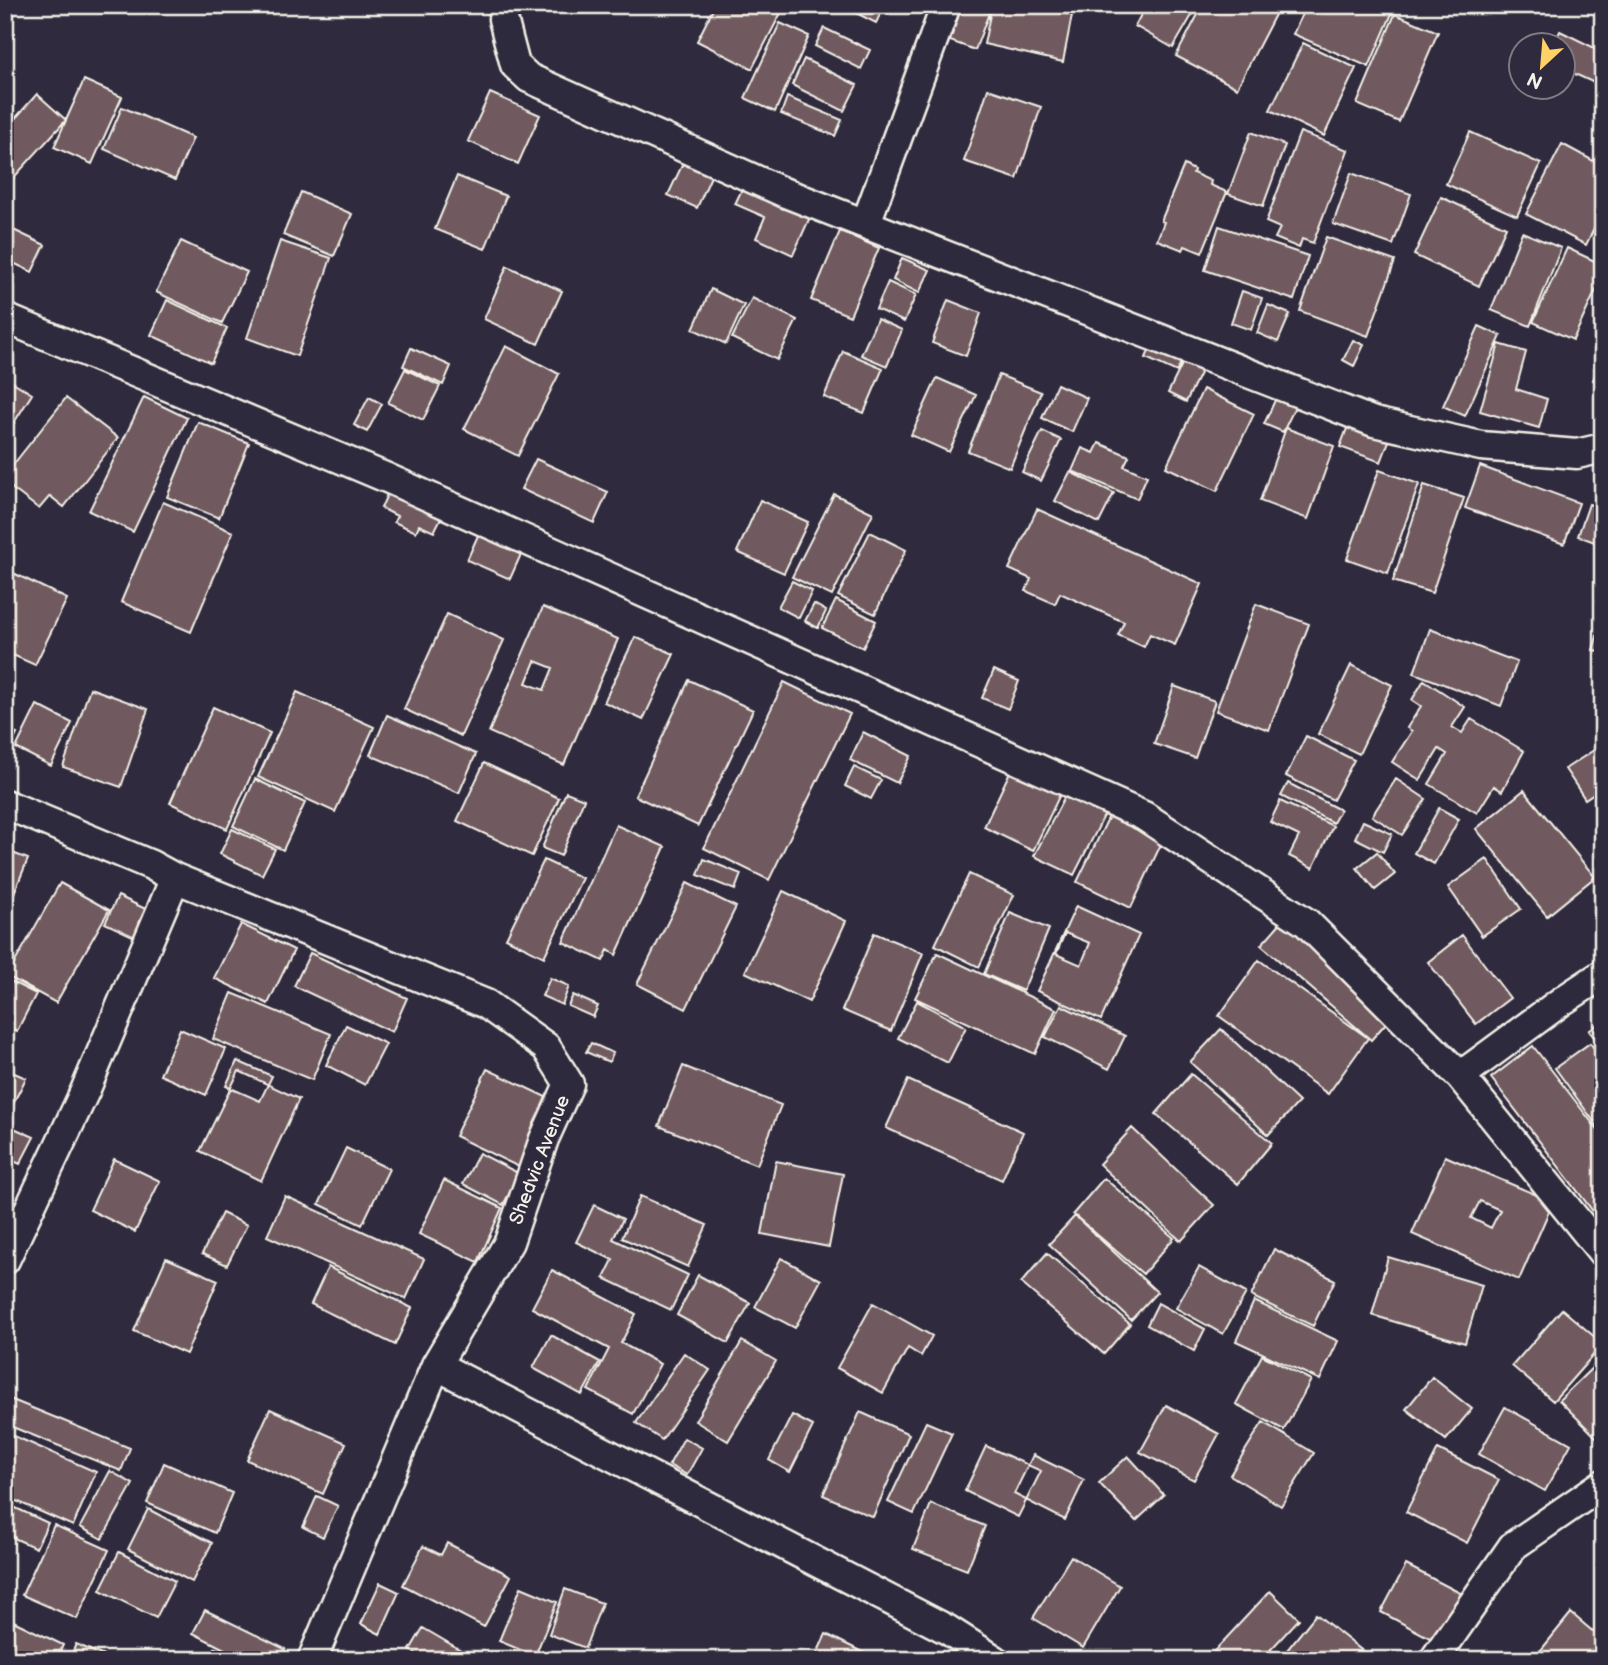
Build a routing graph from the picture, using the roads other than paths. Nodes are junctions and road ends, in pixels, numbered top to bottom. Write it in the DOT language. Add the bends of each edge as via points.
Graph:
graph roads {
  1 [pos="505,5"];
  2 [pos="946,5"];
  3 [pos="866,223"];
  4 [pos="5,318"];
  5 [pos="1603,448"];
  6 [pos="5,804"];
  7 [pos="175,878"];
  8 [pos="1603,974"];
  9 [pos="1460,1076"];
  10 [pos="1603,1253"];
  11 [pos="5,1261"];
  12 [pos="436,1366"];
  13 [pos="1603,1484"];
  14 [pos="312,1660"];
  15 [pos="995,1660"];
  16 [pos="1434,1660"];
  1 -- 3 [label="street" via="503,19 516,65 529,78 783,192"];
  2 -- 3 [label="street"];
  3 -- 5 [label="street" via="1374,422 1480,446 1577,454"];
  4 -- 9 [label="street" via="387,478 1144,816 1307,923"];
  6 -- 7 [label="street, Shedvic Avenue"];
  7 -- 11 [label="street" via="85,1091"];
  7 -- 12 [label="street, Shedvic Avenue" via="486,1004 546,1047 569,1084 544,1139 509,1242"];
  8 -- 9 [label="street"];
  9 -- 10 [label="street"];
  12 -- 14 [label="street, Shedvic Avenue"];
  12 -- 15 [label="street" via="948,1630"];
  13 -- 16 [label="street" via="1513,1546"];
}
